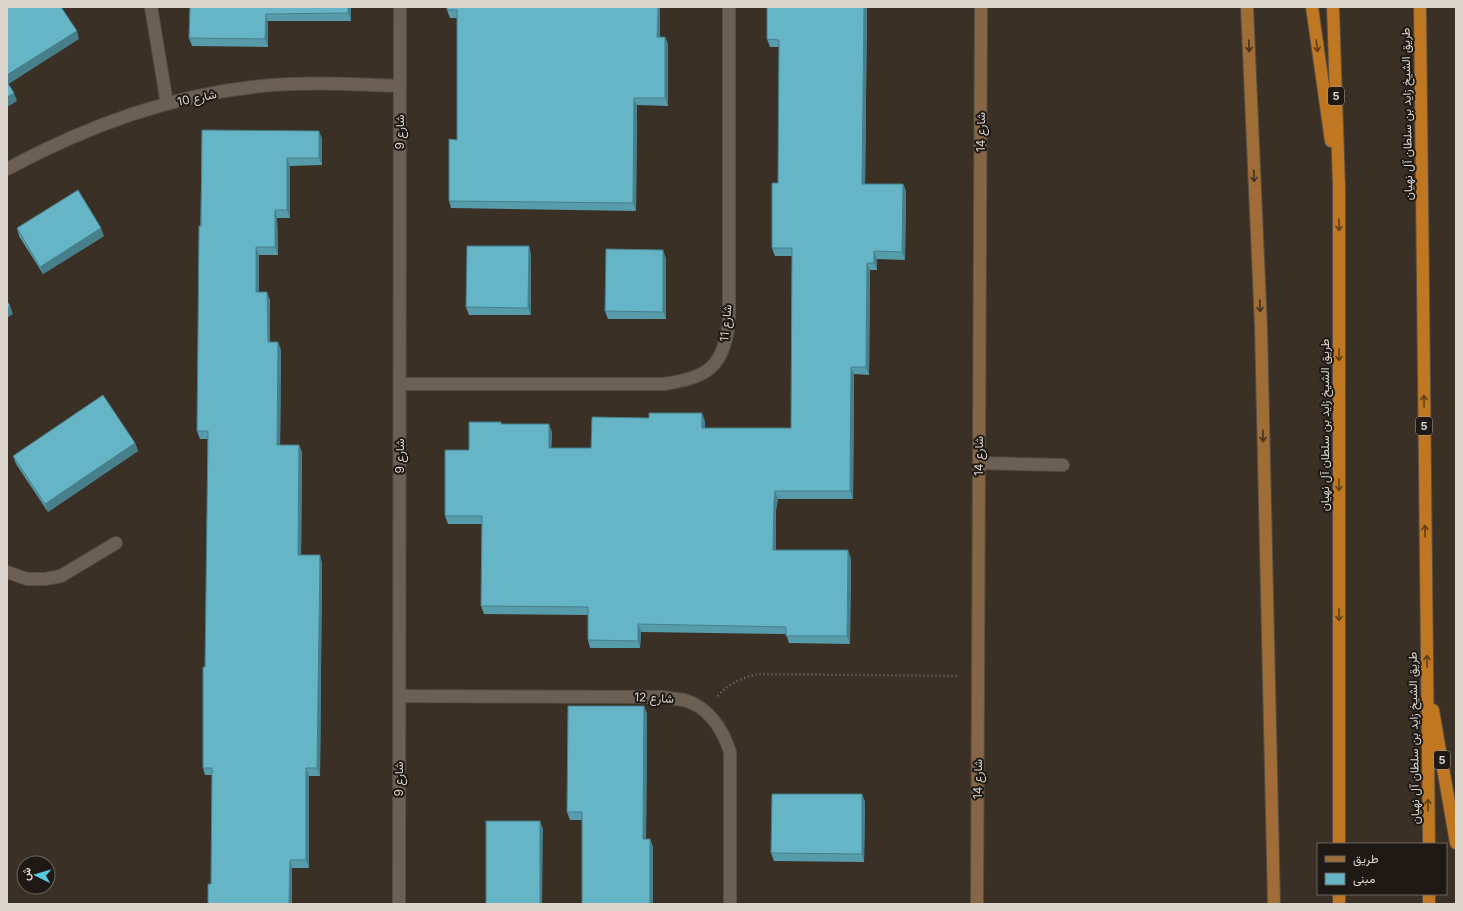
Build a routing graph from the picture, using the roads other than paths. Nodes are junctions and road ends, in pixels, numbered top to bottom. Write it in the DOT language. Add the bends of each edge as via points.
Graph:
graph roads {
  1 [pos="151,7"];
  2 [pos="400,7"];
  3 [pos="729,7"];
  4 [pos="982,7"];
  5 [pos="1247,7"];
  6 [pos="1312,7"];
  7 [pos="1333,7"];
  8 [pos="1420,7"];
  9 [pos="400,86"];
  10 [pos="168,104"];
  11 [pos="7,170"];
  12 [pos="1339,186"];
  13 [pos="400,384"];
  14 [pos="980,463"];
  15 [pos="1063,465"];
  16 [pos="116,543"];
  17 [pos="7,572"];
  18 [pos="1427,677"];
  19 [pos="400,696"];
  20 [pos="1339,843"];
  21 [pos="1429,843"];
  22 [pos="1456,843"];
  23 [pos="399,904"];
  24 [pos="730,904"];
  25 [pos="977,904"];
  26 [pos="1274,904"];
  1 -- 10 [label="street"];
  2 -- 9 [label="street, شارع 9"];
  3 -- 13 [label="street, شارع 11" via="729,322 727,340 721,356 698,376 664,384"];
  4 -- 14 [label="street, شارع 14"];
  5 -- 26 [label="main road, one-way" via="1261,327"];
  6 -- 12 [label="highway, one-way" via="1324,102"];
  7 -- 12 [label="highway, طريق الشيخ زايد بن سلطان آل نهيان / 5"];
  18 -- 8 [label="highway, طريق الشيخ زايد بن سلطان آل نهيان / 5, one-way"];
  9 -- 10 [label="street, شارع 10" via="292,84 231,91"];
  9 -- 13 [label="street, شارع 9"];
  10 -- 11 [label="street, شارع 10" via="84,132"];
  12 -- 20 [label="highway, طريق الشيخ زايد بن سلطان آل نهيان / 5, one-way"];
  13 -- 19 [label="street, شارع 9"];
  14 -- 15 [label="street"];
  14 -- 25 [label="street, شارع 14"];
  16 -- 17 [label="street" via="61,576 45,580 27,579"];
  21 -- 18 [label="highway, طريق الشيخ زايد بن سلطان آل نهيان / 5, one-way"];
  18 -- 22 [label="highway, 5"];
  19 -- 23 [label="street, شارع 9"];
  19 -- 24 [label="street, شارع 12" via="662,697 685,700 696,705 718,725 726,738 730,752"];
}
